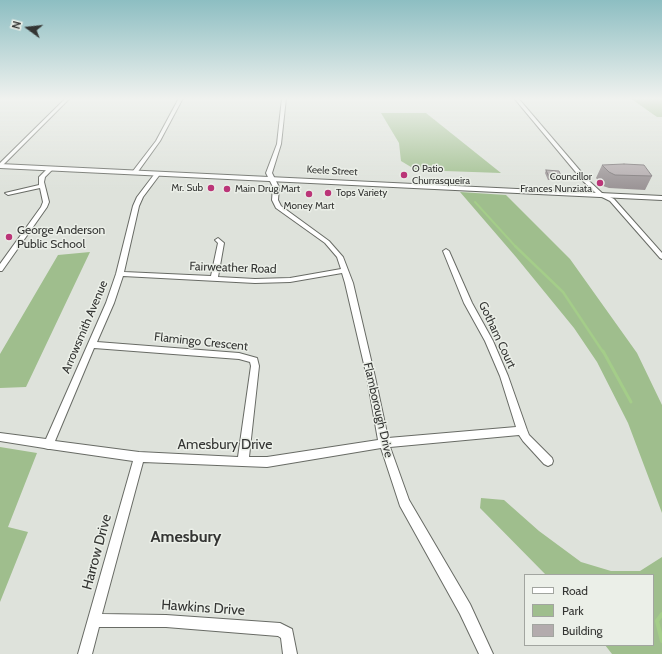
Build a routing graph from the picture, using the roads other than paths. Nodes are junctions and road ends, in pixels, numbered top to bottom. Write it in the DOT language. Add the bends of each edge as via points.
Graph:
graph roads {
  1 [pos="37,129"];
  2 [pos="164,129"];
  3 [pos="281,129"];
  4 [pos="542,129"];
  5 [pos="0,166"];
  6 [pos="51,168"];
  7 [pos="135,172"];
  8 [pos="158,173"];
  9 [pos="273,178"];
  10 [pos="41,186"];
  11 [pos="8,193"];
  12 [pos="600,194"];
  13 [pos="662,198"];
  14 [pos="218,240"];
  15 [pos="446,251"];
  16 [pos="662,257"];
  17 [pos="0,268"];
  18 [pos="345,270"];
  19 [pos="120,274"];
  20 [pos="214,279"];
  21 [pos="91,345"];
  22 [pos="522,431"];
  23 [pos="0,437"];
  24 [pos="384,443"];
  25 [pos="48,445"];
  26 [pos="139,457"];
  27 [pos="548,461"];
  28 [pos="242,462"];
  29 [pos="95,620"];
  30 [pos="85,654"];
  31 [pos="290,654"];
  32 [pos="486,654"];
  1 -- 5 [label="street"];
  2 -- 7 [label="street"];
  3 -- 9 [label="street, Flamborough Drive" via="279,144 269,173"];
  4 -- 12 [label="street"];
  5 -- 6 [label="main road, Keele Street"];
  6 -- 7 [label="main road, Keele Street"];
  6 -- 10 [label="street" via="42,177"];
  7 -- 8 [label="main road, Keele Street"];
  8 -- 9 [label="main road, Keele Street"];
  8 -- 19 [label="street, Arrowsmith Avenue" via="136,206"];
  9 -- 12 [label="main road, Keele Street"];
  9 -- 18 [label="street, Flamborough Drive" via="278,207 327,242 340,257"];
  10 -- 11 [label="street"];
  10 -- 17 [label="street" via="45,194 44,207"];
  12 -- 13 [label="main road, Keele Street"];
  12 -- 16 [label="street" via="612,200"];
  14 -- 20 [label="street" via="221,243"];
  15 -- 22 [label="street, Gotham Court" via="504,376"];
  18 -- 20 [label="street, Fairweather Road" via="290,280"];
  18 -- 24 [label="street, Flamborough Drive"];
  19 -- 20 [label="street, Fairweather Road"];
  19 -- 21 [label="street, Arrowsmith Avenue"];
  21 -- 25 [label="street, Arrowsmith Avenue"];
  21 -- 28 [label="street, Flamingo Crescent" via="254,360"];
  22 -- 24 [label="street, Amesbury Drive"];
  22 -- 27 [label="street, Gotham Court"];
  23 -- 25 [label="street, Amesbury Drive"];
  24 -- 28 [label="street, Amesbury Drive" via="267,462"];
  24 -- 32 [label="street, Flamborough Drive" via="404,502 465,609"];
  25 -- 26 [label="street, Amesbury Drive"];
  26 -- 28 [label="street, Amesbury Drive"];
  26 -- 29 [label="street, Harrow Drive"];
  29 -- 30 [label="street, Harrow Drive"];
  29 -- 31 [label="street, Hawkins Drive" via="166,621 280,630 287,634"];
}
